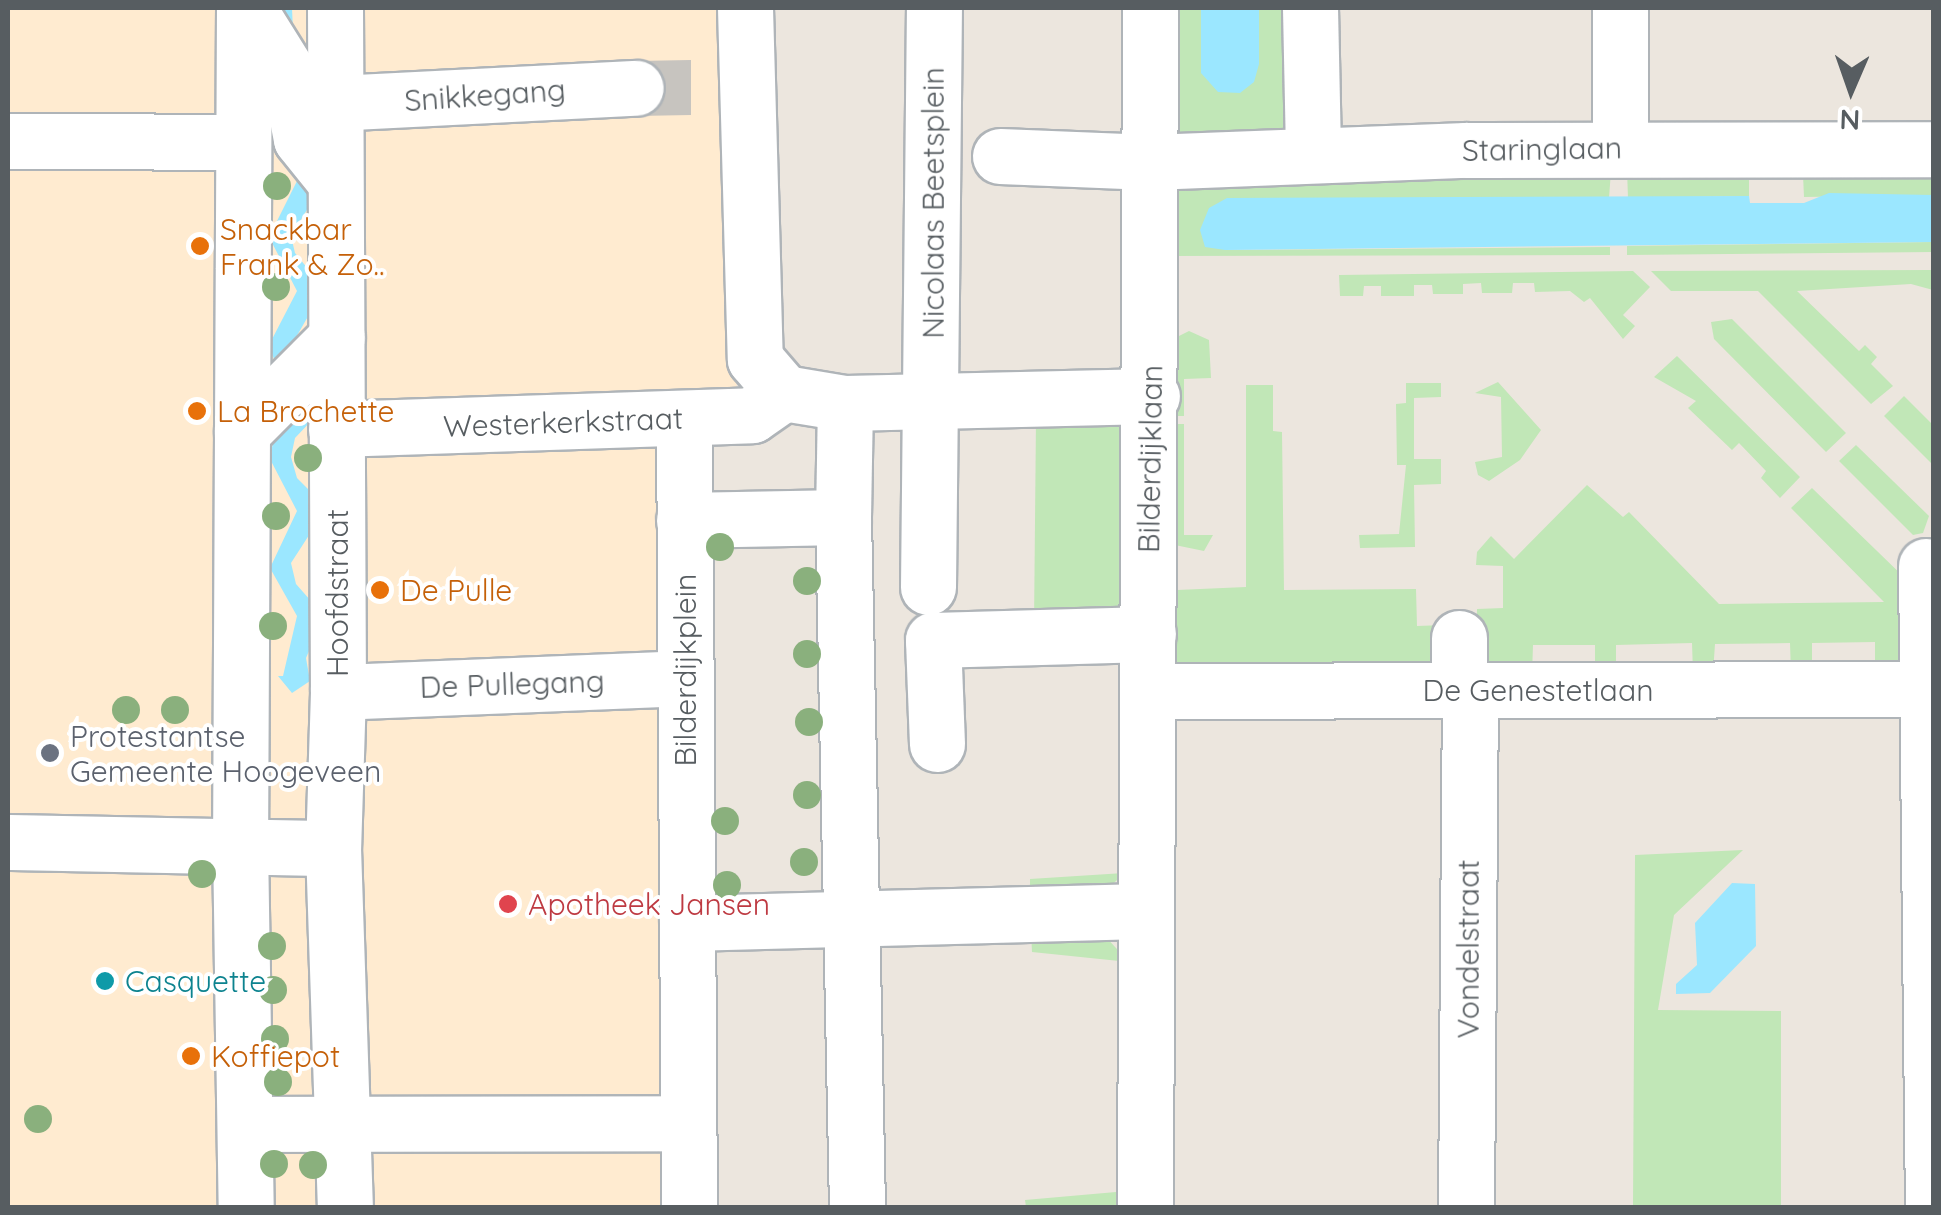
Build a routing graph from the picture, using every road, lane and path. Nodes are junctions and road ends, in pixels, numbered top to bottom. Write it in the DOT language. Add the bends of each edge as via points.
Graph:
graph roads {
  1 [pos="246,8"];
  2 [pos="334,8"];
  3 [pos="745,8"];
  4 [pos="934,8"];
  5 [pos="1150,8"];
  6 [pos="1310,8"];
  7 [pos="1620,8"];
  8 [pos="636,88"];
  9 [pos="318,121"];
  10 [pos="8,141"];
  11 [pos="242,142"];
  12 [pos="1620,148"];
  13 [pos="1934,149"];
  14 [pos="1313,153"];
  15 [pos="1000,156"];
  16 [pos="1150,162"];
  17 [pos="331,342"];
  18 [pos="769,376"];
  19 [pos="1152,396"];
  20 [pos="932,398"];
  21 [pos="845,403"];
  22 [pos="254,416"];
  23 [pos="684,418"];
  24 [pos="336,429"];
  25 [pos="843,517"];
  26 [pos="684,520"];
  27 [pos="1926,566"];
  28 [pos="928,587"];
  29 [pos="1148,634"];
  30 [pos="1463,673"];
  31 [pos="685,678"];
  32 [pos="1929,689"];
  33 [pos="1147,691"];
  34 [pos="338,692"];
  35 [pos="937,744"];
  36 [pos="32,841"];
  37 [pos="240,844"];
  38 [pos="333,848"];
  39 [pos="1144,912"];
  40 [pos="854,916"];
  41 [pos="687,923"];
  42 [pos="342,1122"];
  43 [pos="688,1123"];
  44 [pos="245,1124"];
  45 [pos="246,1208"];
  46 [pos="345,1208"];
  47 [pos="689,1208"];
  48 [pos="857,1208"];
  49 [pos="1145,1208"];
  50 [pos="1466,1208"];
  51 [pos="1933,1208"];
  1 -- 9 [label="street"];
  1 -- 11 [label="street"];
  2 -- 9 [label="street, Hoofdstraat"];
  3 -- 18 [label="street"];
  4 -- 20 [label="street, Nicolaas Beetsplein"];
  5 -- 16 [label="street, Bilderdijklaan"];
  6 -- 14 [label="street"];
  7 -- 12 [label="street"];
  8 -- 9 [label="street, Snikkegang"];
  9 -- 17 [label="street, Hoofdstraat" via="336,183"];
  10 -- 11 [label="street"];
  11 -- 22 [label="street"];
  12 -- 13 [label="street, Staringlaan"];
  12 -- 14 [label="street, Staringlaan"];
  14 -- 16 [label="street, Staringlaan"];
  15 -- 16 [label="street, Staringlaan"];
  16 -- 19 [label="street, Bilderdijklaan"];
  17 -- 22 [label="street"];
  17 -- 24 [label="street, Hoofdstraat"];
  18 -- 21 [label="street"];
  18 -- 23 [label="street, Westerkerkstraat" via="752,415"];
  19 -- 20 [label="street"];
  19 -- 29 [label="street, Bilderdijklaan"];
  20 -- 21 [label="street"];
  20 -- 28 [label="street"];
  21 -- 25 [label="street"];
  22 -- 37 [label="street"];
  23 -- 24 [label="street, Westerkerkstraat"];
  23 -- 26 [label="street, Bilderdijkplein"];
  24 -- 34 [label="street, Hoofdstraat"];
  25 -- 26 [label="street"];
  25 -- 40 [label="street"];
  26 -- 31 [label="street, Bilderdijkplein"];
  27 -- 32 [label="street"];
  29 -- 33 [label="street, Bilderdijklaan"];
  29 -- 35 [label="street" via="933,640"];
  30 -- 32 [label="street, De Genestetlaan"];
  30 -- 33 [label="street, De Genestetlaan"];
  30 -- 50 [label="street, Vondelstraat"];
  31 -- 34 [label="street, De Pullegang"];
  31 -- 41 [label="street, Bilderdijkplein"];
  32 -- 51 [label="street"];
  33 -- 39 [label="street, Bilderdijklaan"];
  34 -- 38 [label="street, Hoofdstraat"];
  36 -- 37 [label="street"];
  37 -- 38 [label="street"];
  37 -- 44 [label="street"];
  38 -- 42 [label="street, Hoofdstraat"];
  39 -- 40 [label="street"];
  39 -- 49 [label="street, Bilderdijklaan"];
  40 -- 41 [label="street"];
  40 -- 48 [label="street"];
  41 -- 43 [label="street, Bilderdijkplein"];
  42 -- 43 [label="street"];
  42 -- 44 [label="street"];
  42 -- 46 [label="street, Hoofdstraat"];
  43 -- 47 [label="street, Bilderdijkplein"];
  44 -- 45 [label="street"];
}
